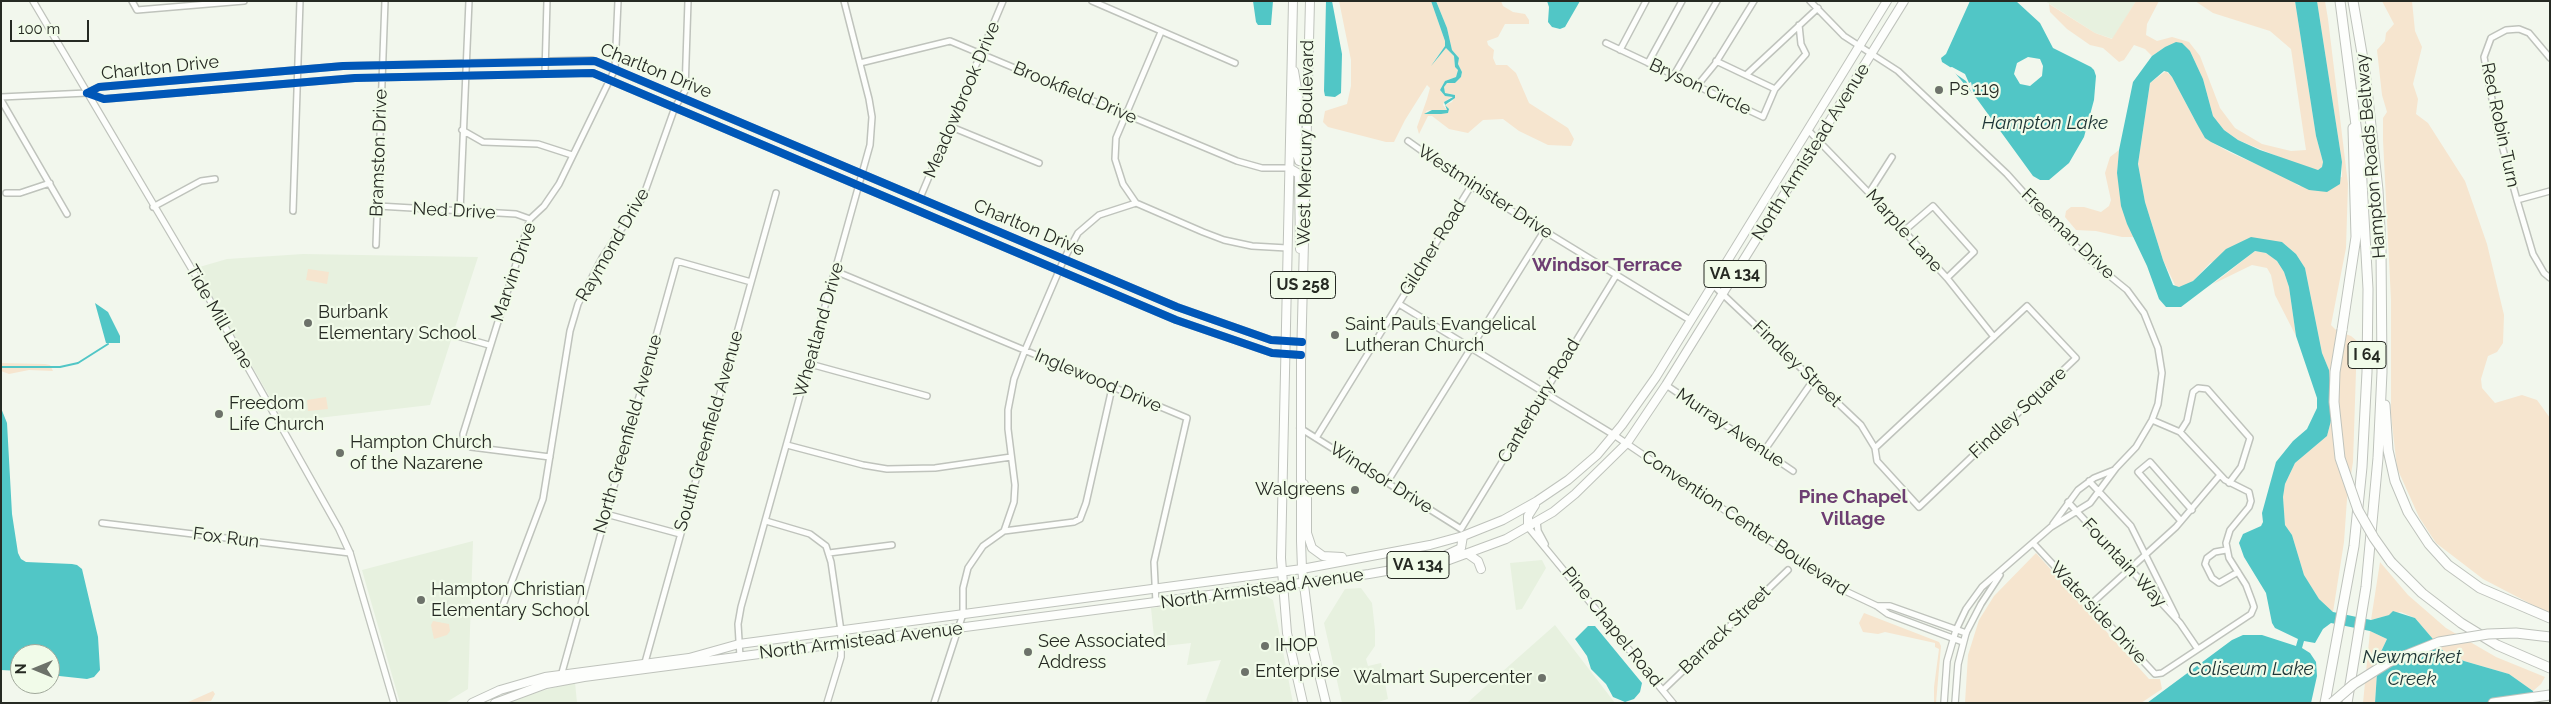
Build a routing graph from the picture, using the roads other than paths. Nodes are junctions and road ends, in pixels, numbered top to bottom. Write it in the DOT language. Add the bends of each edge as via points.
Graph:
graph roads {
  1 [pos="33,1"];
  2 [pos="132,1"];
  3 [pos="244,1"];
  4 [pos="300,1"];
  5 [pos="385,1"];
  6 [pos="469,1"];
  7 [pos="546,1"];
  8 [pos="618,1"];
  9 [pos="688,1"];
  10 [pos="844,1"];
  11 [pos="1004,1"];
  12 [pos="1092,1"];
  13 [pos="1293,1"];
  14 [pos="1310,1"];
  15 [pos="1682,1"];
  16 [pos="1717,1"];
  17 [pos="1754,1"];
  18 [pos="1810,1"];
  19 [pos="1887,1"];
  20 [pos="1904,1"];
  21 [pos="2340,1"];
  22 [pos="2353,1"];
  23 [pos="1644,2"];
  24 [pos="1818,8"];
  25 [pos="1799,25"];
  26 [pos="1161,32"];
  27 [pos="1606,43"];
  28 [pos="1859,45"];
  29 [pos="1620,50"];
  30 [pos="1872,53"];
  31 [pos="981,54"];
  32 [pos="2550,58"];
  33 [pos="544,60"];
  34 [pos="1716,61"];
  35 [pos="467,62"];
  36 [pos="1291,62"];
  37 [pos="860,63"];
  38 [pos="1236,63"];
  39 [pos="1648,63"];
  40 [pos="383,65"];
  41 [pos="615,69"];
  42 [pos="297,70"];
  43 [pos="545,73"];
  44 [pos="466,75"];
  45 [pos="1674,75"];
  46 [pos="1746,75"];
  47 [pos="382,77"];
  48 [pos="610,80"];
  49 [pos="297,82"];
  50 [pos="1698,86"];
  51 [pos="1775,89"];
  52 [pos="87,93"];
  53 [pos="682,97"];
  54 [pos="1,99"];
  55 [pos="2355,101"];
  56 [pos="675,107"];
  57 [pos="1125,115"];
  58 [pos="949,126"];
  59 [pos="462,130"];
  60 [pos="1808,130"];
  61 [pos="1818,140"];
  62 [pos="1408,141"];
  63 [pos="572,155"];
  64 [pos="1892,157"];
  65 [pos="1306,162"];
  66 [pos="1039,163"];
  67 [pos="1288,168"];
  68 [pos="863,174"];
  69 [pos="215,179"];
  70 [pos="50,183"];
  71 [pos="860,186"];
  72 [pos="1471,186"];
  73 [pos="2550,191"];
  74 [pos="1869,192"];
  75 [pos="6,193"];
  76 [pos="776,193"];
  77 [pos="920,198"];
  78 [pos="2517,200"];
  79 [pos="1136,203"];
  80 [pos="378,206"];
  81 [pos="153,207"];
  82 [pos="293,211"];
  83 [pos="460,212"];
  84 [pos="67,214"];
  85 [pos="530,219"];
  86 [pos="1544,231"];
  87 [pos="1904,231"];
  88 [pos="376,245"];
  89 [pos="1287,248"];
  90 [pos="1064,259"];
  91 [pos="1304,265"];
  92 [pos="1059,270"];
  93 [pos="836,271"];
  94 [pos="1617,274"];
  95 [pos="1947,278"];
  96 [pos="2550,278"];
  97 [pos="751,282"];
  98 [pos="1712,285"];
  99 [pos="1723,294"];
  100 [pos="1399,304"];
  101 [pos="1690,320"];
  102 [pos="457,336"];
  103 [pos="1994,337"];
  104 [pos="1285,341"];
  105 [pos="1302,342"];
  106 [pos="489,345"];
  107 [pos="1471,347"];
  108 [pos="1025,350"];
  109 [pos="1284,354"];
  110 [pos="1301,355"];
  111 [pos="810,364"];
  112 [pos="2382,372"];
  113 [pos="1814,379"];
  114 [pos="1666,385"];
  115 [pos="1112,388"];
  116 [pos="1545,392"];
  117 [pos="927,396"];
  118 [pos="2152,420"];
  119 [pos="1300,428"];
  120 [pos="2180,432"];
  121 [pos="1614,435"];
  122 [pos="1316,438"];
  123 [pos="1627,443"];
  124 [pos="787,445"];
  125 [pos="1875,448"];
  126 [pos="1764,451"];
  127 [pos="550,457"];
  128 [pos="1011,457"];
  129 [pos="1300,467"];
  130 [pos="2116,468"];
  131 [pos="1793,471"];
  132 [pos="2220,475"];
  133 [pos="1388,481"];
  134 [pos="2089,482"];
  135 [pos="2229,483"];
  136 [pos="2100,492"];
  137 [pos="1537,501"];
  138 [pos="2068,502"];
  139 [pos="2192,510"];
  140 [pos="2077,513"];
  141 [pos="606,514"];
  142 [pos="766,521"];
  143 [pos="1537,522"];
  144 [pos="2181,522"];
  145 [pos="102,523"];
  146 [pos="2051,527"];
  147 [pos="1528,528"];
  148 [pos="1004,531"];
  149 [pos="1462,532"];
  150 [pos="680,534"];
  151 [pos="2033,543"];
  152 [pos="892,545"];
  153 [pos="1419,548"];
  154 [pos="1482,549"];
  155 [pos="2226,550"];
  156 [pos="1550,552"];
  157 [pos="350,553"];
  158 [pos="829,553"];
  159 [pos="1468,554"];
  160 [pos="2145,554"];
  161 [pos="1404,568"];
  162 [pos="1302,569"];
  163 [pos="2004,569"];
  164 [pos="2129,569"];
  165 [pos="1788,570"];
  166 [pos="1281,572"];
  167 [pos="2238,572"];
  168 [pos="1303,584"];
  169 [pos="1283,586"];
  170 [pos="1154,590"];
  171 [pos="1156,603"];
  172 [pos="503,605"];
  173 [pos="2090,605"];
  174 [pos="1877,606"];
  175 [pos="963,614"];
  176 [pos="2550,618"];
  177 [pos="2180,623"];
  178 [pos="957,629"];
  179 [pos="1956,630"];
  180 [pos="841,631"];
  181 [pos="1966,634"];
  182 [pos="2550,637"];
  183 [pos="1953,638"];
  184 [pos="1963,642"];
  185 [pos="842,643"];
  186 [pos="739,644"];
  187 [pos="2197,648"];
  188 [pos="740,657"];
  189 [pos="644,666"];
  190 [pos="2550,668"];
  191 [pos="561,677"];
  192 [pos="1663,690"];
  193 [pos="2550,695"];
  194 [pos="394,703"];
  195 [pos="472,703"];
  196 [pos="495,703"];
  197 [pos="827,703"];
  198 [pos="934,703"];
  199 [pos="1303,703"];
  200 [pos="1326,703"];
  201 [pos="1673,703"];
  202 [pos="1944,703"];
  203 [pos="1955,703"];
  204 [pos="2325,703"];
  205 [pos="2332,703"];
  206 [pos="2347,703"];
  207 [pos="2493,703"];
  1 -- 52 [label="street, Tide Mill Lane"];
  2 -- 3 [label="street" via="137,10"];
  4 -- 42 [label="street"];
  5 -- 40 [label="street, Bramston Drive"];
  6 -- 35 [label="street"];
  7 -- 33 [label="street"];
  8 -- 41 [label="street, Marvin Drive"];
  9 -- 53 [label="street, Raymond Drive" via="686,84"];
  10 -- 37 [label="street, Wheatland Drive"];
  11 -- 31 [label="street, Meadowbrook Drive"];
  12 -- 26 [label="street"];
  13 -- 36 [label="main road, West Mercury Boulevard / US 258"];
  14 -- 65 [label="main road, West Mercury Boulevard / US 258"];
  15 -- 39 [label="street"];
  16 -- 45 [label="street"];
  17 -- 34 [label="street"];
  18 -- 24 [label="street, Freeman Drive"];
  19 -- 28 [label="main road, North Armistead Avenue / VA 134"];
  20 -- 30 [label="main road, North Armistead Avenue / VA 134"];
  21 -- 55 [label="highway, Hampton Roads Beltway / I 64"];
  22 -- 112 [label="highway, Hampton Roads Beltway / I 64" via="2378,190"];
  23 -- 29 [label="street"];
  24 -- 25 [label="street"];
  24 -- 28 [label="street, Freeman Drive" via="1837,30"];
  25 -- 46 [label="street"];
  25 -- 51 [label="street, Bryson Circle" via="1801,44 1806,54"];
  26 -- 38 [label="street"];
  26 -- 57 [label="street"];
  27 -- 29 [label="street, Bryson Circle"];
  28 -- 30 [label="street, Freeman Drive"];
  28 -- 60 [label="main road, North Armistead Avenue / VA 134"];
  29 -- 39 [label="street, Bryson Circle"];
  30 -- 61 [label="main road, North Armistead Avenue / VA 134"];
  30 -- 118 [label="street, Freeman Drive" via="1910,81 2020,187 2048,220 2135,299 2153,330 2160,357 2160,391"];
  31 -- 37 [label="street, Brookfield Drive" via="950,41"];
  31 -- 57 [label="street, Brookfield Drive"];
  31 -- 58 [label="street, Meadowbrook Drive"];
  32 -- 78 [label="street, Red Robin Turn" via="2529,34 2519,29 2506,30 2492,38 2484,57 2498,131"];
  33 -- 35 [label="street, Charlton Drive"];
  33 -- 41 [label="street, Charlton Drive" via="590,60"];
  33 -- 43 [label="street"];
  34 -- 46 [label="street"];
  34 -- 50 [label="street"];
  35 -- 40 [label="street, Charlton Drive"];
  35 -- 44 [label="street"];
  36 -- 65 [label="main road" via="1298,95 1297,154 1299,161"];
  36 -- 67 [label="main road, West Mercury Boulevard / US 258"];
  37 -- 68 [label="street, Wheatland Drive" via="872,117"];
  39 -- 45 [label="street, Bryson Circle"];
  40 -- 42 [label="street, Charlton Drive"];
  40 -- 47 [label="street, Bramston Drive"];
  41 -- 48 [label="street, Marvin Drive"];
  41 -- 53 [label="street, Charlton Drive"];
  42 -- 49 [label="street"];
  42 -- 52 [label="street, Charlton Drive" via="99,88"];
  43 -- 44 [label="street, Charlton Drive"];
  43 -- 48 [label="street, Charlton Drive" via="590,72"];
  44 -- 47 [label="street, Charlton Drive"];
  44 -- 59 [label="street"];
  45 -- 50 [label="street, Bryson Circle"];
  46 -- 51 [label="street"];
  47 -- 49 [label="street, Charlton Drive"];
  47 -- 80 [label="street, Bramston Drive"];
  48 -- 56 [label="street, Charlton Drive"];
  48 -- 63 [label="street, Marvin Drive"];
  49 -- 52 [label="street, Charlton Drive" via="104,99"];
  49 -- 82 [label="street"];
  50 -- 51 [label="street, Bryson Circle" via="1763,117"];
  52 -- 54 [label="street, Charlton Drive"];
  52 -- 81 [label="street, Tide Mill Lane"];
  53 -- 56 [label="street, Raymond Drive"];
  53 -- 68 [label="street, Charlton Drive"];
  54 -- 70 [label="street"];
  55 -- 190 [label="highway, bridge" via="2352,145 2356,237 2334,385 2337,443 2345,475 2358,510 2374,538 2391,562 2422,593 2497,645"];
  55 -- 204 [label="highway, I 64" via="2367,260 2368,347 2360,492 2344,608"];
  56 -- 71 [label="street, Charlton Drive"];
  56 -- 127 [label="street, Raymond Drive" via="643,197 602,258 578,304 570,331"];
  57 -- 67 [label="street, Brookfield Drive" via="1237,161 1262,168"];
  57 -- 79 [label="street" via="1116,138 1115,159 1123,184"];
  58 -- 66 [label="street"];
  58 -- 77 [label="street, Meadowbrook Drive"];
  59 -- 63 [label="street" via="483,142 538,144"];
  59 -- 83 [label="street"];
  60 -- 61 [label="street, Marple Lane"];
  60 -- 98 [label="main road, North Armistead Avenue / VA 134"];
  61 -- 74 [label="street, Marple Lane"];
  61 -- 99 [label="main road, North Armistead Avenue / VA 134"];
  62 -- 72 [label="street, Westminister Drive"];
  63 -- 85 [label="street, Marvin Drive" via="559,184"];
  64 -- 74 [label="street"];
  65 -- 91 [label="main road, West Mercury Boulevard / US 258"];
  67 -- 89 [label="main road, West Mercury Boulevard / US 258"];
  67 -- 91 [label="main road" via="1298,174 1298,228"];
  68 -- 71 [label="street, Wheatland Drive"];
  68 -- 77 [label="street, Charlton Drive"];
  69 -- 81 [label="street" via="201,181"];
  70 -- 75 [label="street" via="20,193"];
  70 -- 84 [label="street"];
  71 -- 92 [label="street, Charlton Drive"];
  71 -- 93 [label="street, Wheatland Drive"];
  72 -- 86 [label="street, Westminister Drive"];
  72 -- 100 [label="street, Gildner Road"];
  73 -- 78 [label="street"];
  74 -- 87 [label="street, Marple Lane"];
  76 -- 97 [label="street, South Greenfield Avenue"];
  77 -- 90 [label="street, Charlton Drive"];
  78 -- 96 [label="street, Red Robin Turn" via="2534,254 2544,274"];
  79 -- 89 [label="street" via="1224,240"];
  79 -- 90 [label="street" via="1088,222"];
  80 -- 83 [label="street, Ned Drive"];
  80 -- 88 [label="street, Bramston Drive"];
  81 -- 157 [label="street, Tide Mill Lane" via="266,398"];
  83 -- 85 [label="street, Ned Drive" via="516,214"];
  85 -- 106 [label="street, Marvin Drive"];
  86 -- 94 [label="street, Westminister Drive"];
  86 -- 107 [label="street"];
  87 -- 95 [label="street, Marple Lane"];
  87 -- 95 [label="street" via="1933,206 1974,252"];
  89 -- 104 [label="main road, West Mercury Boulevard / US 258"];
  90 -- 92 [label="street"];
  90 -- 104 [label="street, Charlton Drive" via="1181,308 1264,338"];
  91 -- 105 [label="main road, West Mercury Boulevard / US 258"];
  92 -- 108 [label="street"];
  92 -- 109 [label="street, Charlton Drive" via="1176,320 1272,354"];
  93 -- 108 [label="street, Inglewood Drive"];
  93 -- 111 [label="street, Wheatland Drive"];
  94 -- 101 [label="street, Westminister Drive"];
  94 -- 116 [label="street, Canterbury Road"];
  95 -- 103 [label="street, Marple Lane"];
  97 -- 141 [label="street, North Greenfield Avenue" via="677,262"];
  97 -- 150 [label="street, South Greenfield Avenue"];
  98 -- 99 [label="street, Findley Street"];
  98 -- 101 [label="main road, North Armistead Avenue / VA 134"];
  99 -- 113 [label="street, Findley Street"];
  99 -- 114 [label="main road, North Armistead Avenue / VA 134"];
  100 -- 107 [label="street"];
  100 -- 122 [label="street, Gildner Road"];
  101 -- 121 [label="main road, North Armistead Avenue / VA 134"];
  102 -- 106 [label="street"];
  103 -- 125 [label="street, Findley Square"];
  103 -- 125 [label="street, Findley Square" via="2028,306 2076,358 1919,507 1877,461"];
  104 -- 105 [label="street, Charlton Drive"];
  104 -- 109 [label="main road, West Mercury Boulevard / US 258"];
  105 -- 110 [label="main road, West Mercury Boulevard / US 258"];
  106 -- 127 [label="street, Marvin Drive" via="463,440 472,447"];
  107 -- 116 [label="street"];
  107 -- 133 [label="street"];
  108 -- 115 [label="street, Inglewood Drive"];
  108 -- 128 [label="street" via="1014,379 1008,410"];
  109 -- 110 [label="street, Charlton Drive"];
  109 -- 166 [label="main road, West Mercury Boulevard / US 258"];
  110 -- 119 [label="main road, West Mercury Boulevard / US 258"];
  111 -- 117 [label="street"];
  111 -- 124 [label="street, Wheatland Drive"];
  112 -- 176 [label="highway" via="2388,450 2397,487 2418,529 2435,552 2488,593"];
  112 -- 206 [label="highway, I 64" via="2373,516 2362,616"];
  113 -- 125 [label="street, Findley Street" via="1861,425"];
  113 -- 126 [label="street"];
  114 -- 123 [label="main road, North Armistead Avenue / VA 134"];
  114 -- 126 [label="street, Murray Avenue"];
  115 -- 148 [label="street" via="1080,519"];
  115 -- 170 [label="street, Inglewood Drive" via="1187,418 1154,562"];
  116 -- 121 [label="street"];
  116 -- 149 [label="street, Canterbury Road"];
  118 -- 120 [label="street"];
  118 -- 130 [label="street, Freeman Drive" via="2136,447"];
  119 -- 122 [label="street, Windsor Drive"];
  119 -- 129 [label="main road, West Mercury Boulevard / US 258"];
  120 -- 132 [label="street"];
  120 -- 135 [label="street" via="2186,424 2193,392 2198,388 2207,389 2250,438 2240,467"];
  121 -- 123 [label="street, Convention Center Boulevard"];
  121 -- 137 [label="main road, North Armistead Avenue / VA 134" via="1585,466"];
  122 -- 133 [label="street, Windsor Drive"];
  123 -- 143 [label="main road, North Armistead Avenue / VA 134" via="1575,494"];
  123 -- 174 [label="street, Convention Center Boulevard" via="1841,589"];
  124 -- 128 [label="street" via="887,469 935,468"];
  124 -- 142 [label="street, Wheatland Drive"];
  126 -- 131 [label="street, Murray Avenue"];
  127 -- 172 [label="street, Raymond Drive" via="538,517"];
  128 -- 148 [label="street" via="1014,502"];
  129 -- 153 [label="main road" via="1307,498 1308,538 1312,548 1320,554 1337,558"];
  129 -- 162 [label="main road, West Mercury Boulevard / US 258"];
  130 -- 134 [label="street, Freeman Drive"];
  130 -- 136 [label="street, Freeman Drive"];
  132 -- 135 [label="street"];
  132 -- 139 [label="street"];
  133 -- 149 [label="street, Windsor Drive"];
  134 -- 136 [label="street, Fountain Way"];
  134 -- 138 [label="street, Freeman Drive"];
  135 -- 155 [label="street" via="2249,492 2251,502 2230,530"];
  136 -- 140 [label="street, Freeman Drive"];
  136 -- 160 [label="street, Fountain Way" via="2131,526"];
  137 -- 147 [label="main road" via="1528,516"];
  137 -- 149 [label="main road, North Armistead Avenue / VA 134" via="1502,520"];
  138 -- 140 [label="street, Fountain Way"];
  138 -- 146 [label="street, Freeman Drive"];
  139 -- 144 [label="street"];
  139 -- 144 [label="street" via="2150,462 2138,472"];
  140 -- 146 [label="street, Freeman Drive"];
  140 -- 164 [label="street, Fountain Way"];
  141 -- 150 [label="street"];
  141 -- 191 [label="street, North Greenfield Avenue"];
  142 -- 158 [label="street" via="816,537"];
  142 -- 186 [label="street, Wheatland Drive" via="738,624"];
  143 -- 147 [label="main road, North Armistead Avenue / VA 134"];
  143 -- 156 [label="street, Pine Chapel Road" via="1538,531"];
  144 -- 160 [label="street"];
  145 -- 157 [label="street, Fox Run"];
  146 -- 151 [label="street, Freeman Drive"];
  147 -- 154 [label="main road, North Armistead Avenue / VA 134"];
  147 -- 156 [label="street, Pine Chapel Road"];
  148 -- 175 [label="street" via="983,546 968,568 963,588"];
  149 -- 153 [label="main road, North Armistead Avenue / VA 134"];
  149 -- 161 [label="main road" via="1462,546 1456,552 1421,560"];
  150 -- 189 [label="street, South Greenfield Avenue"];
  151 -- 163 [label="street, Freeman Drive"];
  151 -- 173 [label="street, Waterside Drive"];
  152 -- 158 [label="street"];
  153 -- 162 [label="main road, North Armistead Avenue / VA 134"];
  154 -- 159 [label="main road, North Armistead Avenue / VA 134"];
  154 -- 159 [label="main road" via="1481,569 1478,561"];
  155 -- 167 [label="street, Waterside Drive"];
  155 -- 167 [label="street" via="2209,556 2206,568 2217,582"];
  156 -- 192 [label="street, Pine Chapel Road"];
  157 -- 194 [label="street, Tide Mill Lane"];
  158 -- 180 [label="street"];
  159 -- 161 [label="main road, North Armistead Avenue / VA 134"];
  160 -- 164 [label="street"];
  160 -- 177 [label="street, Fountain Way"];
  161 -- 168 [label="main road, North Armistead Avenue / VA 134"];
  162 -- 166 [label="main road, North Armistead Avenue / VA 134"];
  162 -- 168 [label="main road, West Mercury Boulevard / US 258"];
  163 -- 179 [label="street" via="1977,593"];
  163 -- 181 [label="street" via="1980,604"];
  164 -- 173 [label="street"];
  164 -- 177 [label="street, Fountain Way"];
  165 -- 192 [label="street, Barrack Street"];
  166 -- 169 [label="main road, West Mercury Boulevard / US 258"];
  166 -- 170 [label="main road, North Armistead Avenue"];
  167 -- 187 [label="street, Waterside Drive" via="2253,610"];
  168 -- 169 [label="main road, North Armistead Avenue"];
  168 -- 200 [label="main road, West Mercury Boulevard / US 258" via="1311,641"];
  169 -- 171 [label="main road, North Armistead Avenue"];
  169 -- 199 [label="main road, West Mercury Boulevard / US 258" via="1287,633"];
  170 -- 171 [label="street, Inglewood Drive"];
  170 -- 175 [label="main road, North Armistead Avenue"];
  171 -- 178 [label="main road, North Armistead Avenue"];
  173 -- 187 [label="street, Waterside Drive" via="2155,674 2162,673"];
  174 -- 179 [label="street, Convention Center Boulevard" via="1890,606"];
  174 -- 183 [label="street, Convention Center Boulevard" via="1888,614"];
  175 -- 178 [label="street"];
  175 -- 180 [label="main road, North Armistead Avenue"];
  177 -- 187 [label="street, Fountain Way"];
  178 -- 185 [label="main road, North Armistead Avenue"];
  178 -- 198 [label="street"];
  179 -- 181 [label="street, Convention Center Boulevard"];
  179 -- 183 [label="street"];
  180 -- 185 [label="street"];
  180 -- 186 [label="main road, North Armistead Avenue"];
  181 -- 184 [label="street"];
  182 -- 205 [label="highway, bridge" via="2488,634 2439,642 2381,667"];
  183 -- 184 [label="street, Convention Center Boulevard"];
  183 -- 202 [label="street" via="1945,671"];
  184 -- 203 [label="street"];
  185 -- 188 [label="main road, North Armistead Avenue"];
  185 -- 197 [label="street"];
  186 -- 188 [label="street, Wheatland Drive"];
  186 -- 189 [label="main road, North Armistead Avenue"];
  188 -- 189 [label="main road, North Armistead Avenue"];
  189 -- 191 [label="main road, North Armistead Avenue"];
  191 -- 195 [label="main road, North Armistead Avenue" via="526,681"];
  191 -- 196 [label="main road, North Armistead Avenue"];
  192 -- 201 [label="street, Pine Chapel Road"];
  193 -- 207 [label="highway"];
}
